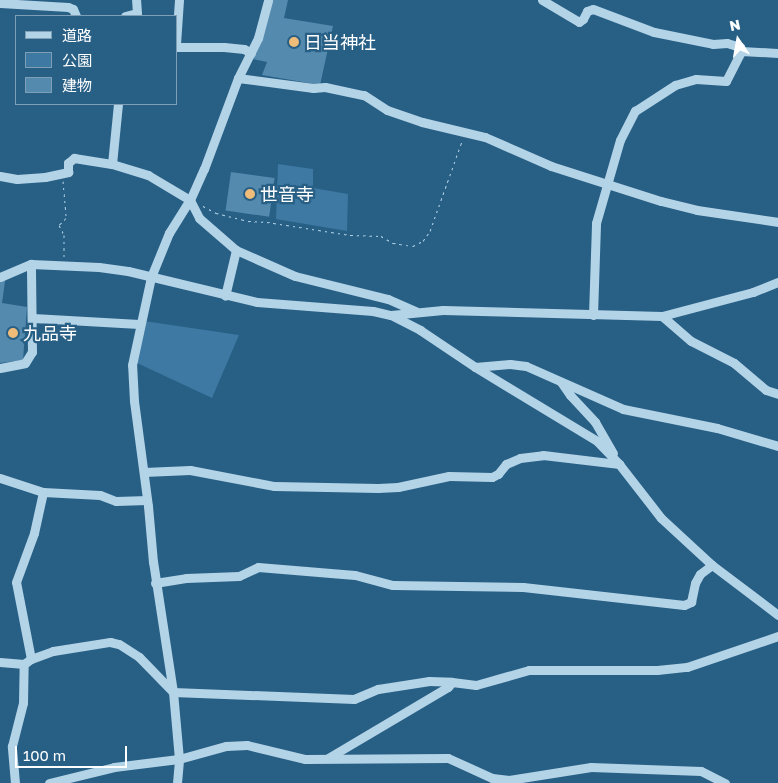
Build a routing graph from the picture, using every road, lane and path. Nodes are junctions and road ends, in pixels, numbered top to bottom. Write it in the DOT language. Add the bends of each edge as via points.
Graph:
graph roads {
  1 [pos="136,0"];
  2 [pos="179,0"];
  3 [pos="268,0"];
  4 [pos="542,0"];
  5 [pos="4,2"];
  6 [pos="76,15"];
  7 [pos="129,15"];
  8 [pos="178,15"];
  9 [pos="178,46"];
  10 [pos="742,51"];
  11 [pos="778,53"];
  12 [pos="251,54"];
  13 [pos="238,78"];
  14 [pos="118,105"];
  15 [pos="465,133"];
  16 [pos="112,164"];
  17 [pos="62,173"];
  18 [pos="0,176"];
  19 [pos="606,184"];
  20 [pos="190,200"];
  21 [pos="778,222"];
  22 [pos="236,250"];
  23 [pos="32,264"];
  24 [pos="64,266"];
  25 [pos="0,276"];
  26 [pos="150,277"];
  27 [pos="778,282"];
  28 [pos="226,296"];
  29 [pos="417,312"];
  30 [pos="391,315"];
  31 [pos="593,315"];
  32 [pos="662,316"];
  33 [pos="33,318"];
  34 [pos="139,324"];
  35 [pos="475,367"];
  36 [pos="0,368"];
  37 [pos="561,382"];
  38 [pos="778,394"];
  39 [pos="778,446"];
  40 [pos="619,464"];
  41 [pos="144,472"];
  42 [pos="0,478"];
  43 [pos="43,492"];
  44 [pos="147,500"];
  45 [pos="712,565"];
  46 [pos="156,583"];
  47 [pos="778,615"];
  48 [pos="778,636"];
  49 [pos="0,662"];
  50 [pos="27,662"];
  51 [pos="452,682"];
  52 [pos="173,692"];
  53 [pos="327,758"];
  54 [pos="179,759"];
  55 [pos="15,783"];
  56 [pos="49,783"];
  57 [pos="177,783"];
  58 [pos="725,783"];
  1 -- 7 [label="street" via="137,13"];
  2 -- 8 [label="street"];
  3 -- 12 [label="street"];
  4 -- 10 [label="street" via="579,22 587,11 593,9 654,32 713,44 727,43 740,47"];
  5 -- 6 [label="street" via="68,7"];
  9 -- 12 [label="street" via="244,49"];
  10 -- 11 [label="street"];
  10 -- 19 [label="street" via="726,81 696,79 676,85 635,111 620,140"];
  12 -- 13 [label="street"];
  13 -- 15 [label="street" via="325,87 364,95 387,110"];
  13 -- 20 [label="street"];
  14 -- 16 [label="street"];
  15 -- 19 [label="street" via="493,140 551,166"];
  15 -- 20 [label="path" via="430,231 423,241 412,246 393,243 381,236 248,222 216,213"];
  16 -- 17 [label="street" via="74,158 68,163 68,172"];
  16 -- 20 [label="street" via="148,176"];
  17 -- 18 [label="street" via="45,177"];
  17 -- 24 [label="path" via="66,218 59,225 64,235"];
  19 -- 21 [label="street" via="697,210"];
  19 -- 31 [label="street" via="596,223"];
  20 -- 22 [label="street" via="200,218"];
  20 -- 26 [label="street" via="169,233"];
  22 -- 28 [label="street"];
  22 -- 29 [label="street" via="295,276 388,298"];
  23 -- 24 [label="street"];
  23 -- 25 [label="street"];
  23 -- 33 [label="street"];
  24 -- 26 [label="street" via="108,268"];
  26 -- 28 [label="street"];
  26 -- 34 [label="street"];
  27 -- 32 [label="street" via="753,292"];
  28 -- 30 [label="street"];
  29 -- 30 [label="street"];
  29 -- 31 [label="street"];
  30 -- 35 [label="street" via="420,330"];
  31 -- 32 [label="street"];
  32 -- 38 [label="street" via="691,340 734,363 766,390"];
  33 -- 34 [label="street"];
  33 -- 36 [label="street" via="32,352 25,363"];
  34 -- 41 [label="street" via="132,365"];
  35 -- 37 [label="street" via="526,366"];
  35 -- 40 [label="street" via="597,441"];
  37 -- 39 [label="street" via="622,408 717,428"];
  37 -- 40 [label="street" via="595,422"];
  40 -- 41 [label="street" via="535,456 506,464 492,477 449,476 378,488 274,486 190,470"];
  40 -- 45 [label="street" via="661,518"];
  41 -- 44 [label="street"];
  42 -- 43 [label="street"];
  43 -- 44 [label="street" via="100,495 116,501"];
  43 -- 50 [label="street" via="34,533 16,582"];
  44 -- 46 [label="street"];
  45 -- 46 [label="street" via="700,574 691,602 684,605 524,587 392,585 355,575 258,567 239,576"];
  45 -- 47 [label="street"];
  46 -- 52 [label="street"];
  48 -- 51 [label="street" via="686,667 529,670 476,685"];
  49 -- 50 [label="street"];
  50 -- 52 [label="street" via="53,651 110,642 139,657"];
  50 -- 55 [label="street" via="23,703 12,746"];
  51 -- 52 [label="street" via="378,689 354,699"];
  51 -- 53 [label="street"];
  52 -- 54 [label="street"];
  53 -- 54 [label="street" via="305,759 247,745 226,746"];
  53 -- 58 [label="street" via="448,758 492,778 509,780 591,767 683,769 701,771"];
  54 -- 56 [label="street" via="114,767"];
  54 -- 57 [label="street"];
}
